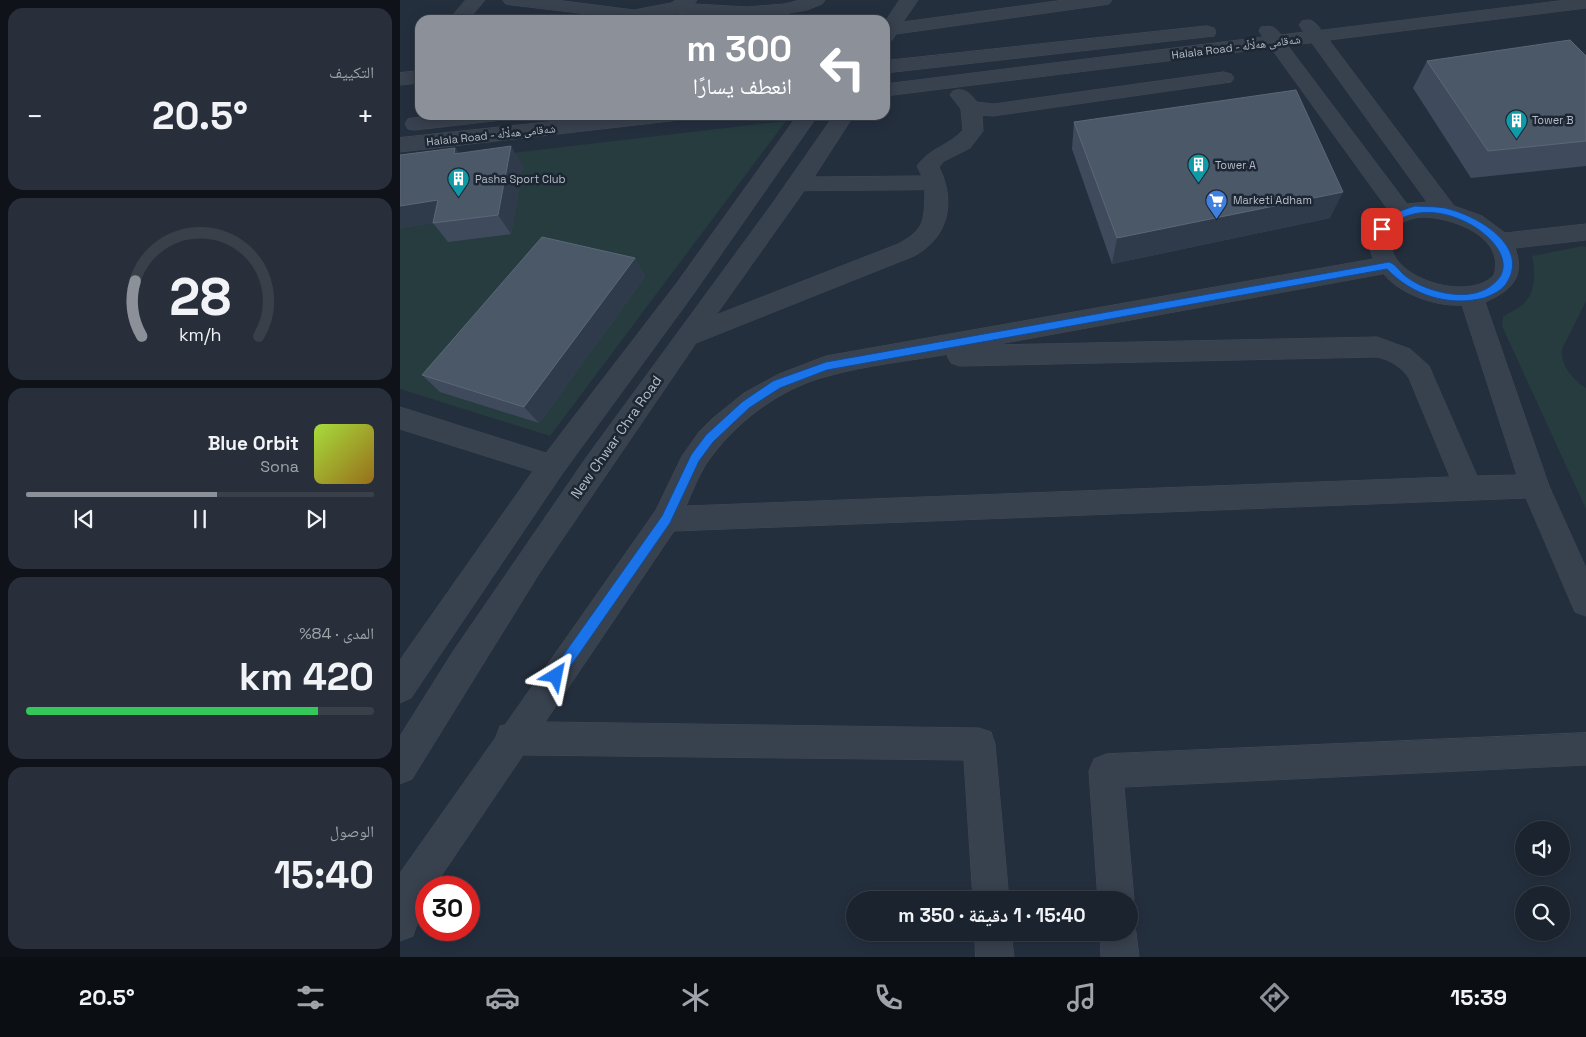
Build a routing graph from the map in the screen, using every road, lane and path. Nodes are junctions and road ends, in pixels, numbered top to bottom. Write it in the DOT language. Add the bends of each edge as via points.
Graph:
graph roads {
  1 [pos="476,0"];
  2 [pos="512,0"];
  3 [pos="816,0"];
  4 [pos="909,0"];
  5 [pos="1103,0"];
  6 [pos="1496,0"];
  7 [pos="1586,3"];
  8 [pos="682,4"];
  9 [pos="462,15"];
  10 [pos="619,15"];
  11 [pos="641,15"];
  12 [pos="1304,20"];
  13 [pos="890,26"];
  14 [pos="1225,30"];
  15 [pos="890,31"];
  16 [pos="1317,37"];
  17 [pos="1277,42"];
  18 [pos="890,66"];
  19 [pos="415,78"];
  20 [pos="1224,78"];
  21 [pos="400,79"];
  22 [pos="957,81"];
  23 [pos="890,89"];
  24 [pos="971,108"];
  25 [pos="446,120"];
  26 [pos="626,120"];
  27 [pos="804,120"];
  28 [pos="841,120"];
  29 [pos="400,125"];
  30 [pos="400,145"];
  31 [pos="936,183"];
  32 [pos="799,184"];
  33 [pos="1446,211"];
  34 [pos="1402,213"];
  35 [pos="1582,235"];
  36 [pos="1499,242"];
  37 [pos="1389,265"];
  38 [pos="1471,297"];
  39 [pos="687,336"];
  40 [pos="876,358"];
  41 [pos="400,418"];
  42 [pos="552,466"];
  43 [pos="1535,486"];
  44 [pos="1468,489"];
  45 [pos="666,519"];
  46 [pos="1586,602"];
  47 [pos="402,679"];
  48 [pos="512,738"];
  49 [pos="1586,748"];
  50 [pos="400,767"];
  51 [pos="989,891"];
  52 [pos="1115,891"];
  53 [pos="400,922"];
  54 [pos="994,941"];
  55 [pos="1119,941"];
  56 [pos="995,957"];
  57 [pos="1120,957"];
  1 -- 9 [label="street"];
  2 -- 10 [label="street"];
  3 -- 8 [label="street" via="783,10 729,12"];
  4 -- 13 [label="street"];
  5 -- 15 [label="street"];
  6 -- 12 [label="street, Halala Road - شەقامی هەڵاڵە"];
  7 -- 16 [label="street, Halala Road - شەقامی هەڵاڵە"];
  8 -- 11 [label="street"];
  12 -- 16 [label="street"];
  12 -- 17 [label="street, Halala Road - شەقامی هەڵاڵە" via="1260,26"];
  14 -- 18 [label="street, Halala Road - شەقامی هەڵاڵە"];
  16 -- 17 [label="street, Halala Road - شەقامی هەڵاڵە"];
  16 -- 33 [label="street"];
  17 -- 22 [label="street, Halala Road - شەقامی هەڵاڵە"];
  17 -- 34 [label="street"];
  19 -- 21 [label="street"];
  20 -- 24 [label="street" via="993,110"];
  22 -- 23 [label="street, Halala Road - شەقامی هەڵاڵە"];
  22 -- 24 [label="street" via="961,98"];
  24 -- 31 [label="street" via="973,131 963,143 937,156 928,166"];
  25 -- 29 [label="street, Halala Road - شەقامی هەڵاڵە"];
  26 -- 30 [label="street, Halala Road - شەقامی هەڵاڵە"];
  27 -- 42 [label="street" via="684,290"];
  28 -- 32 [label="street, New Chwar Chra Road"];
  31 -- 32 [label="street"];
  31 -- 39 [label="street" via="935,223 919,243"];
  32 -- 39 [label="street, New Chwar Chra Road"];
  33 -- 34 [label="street"];
  33 -- 36 [label="street" via="1476,223"];
  34 -- 37 [label="street" via="1382,229 1382,252"];
  35 -- 36 [label="street"];
  36 -- 38 [label="street" via="1507,256 1508,270 1502,283 1489,292"];
  37 -- 38 [label="street" via="1416,287 1453,298"];
  37 -- 40 [label="street"];
  38 -- 43 [label="street"];
  39 -- 50 [label="street, New Chwar Chra Road" via="531,560"];
  40 -- 44 [label="street" via="1377,347 1403,355 1420,373"];
  40 -- 45 [label="street" via="826,366 801,374 776,384 746,405 710,438 695,458"];
  41 -- 42 [label="street"];
  42 -- 47 [label="street"];
  43 -- 44 [label="street"];
  43 -- 46 [label="street"];
  44 -- 45 [label="street"];
  45 -- 48 [label="street"];
  48 -- 51 [label="street" via="979,744"];
  48 -- 53 [label="street" via="411,888"];
  49 -- 52 [label="street" via="1106,771"];
  54 -- 56 [label="street"];
  55 -- 57 [label="street"];
}
